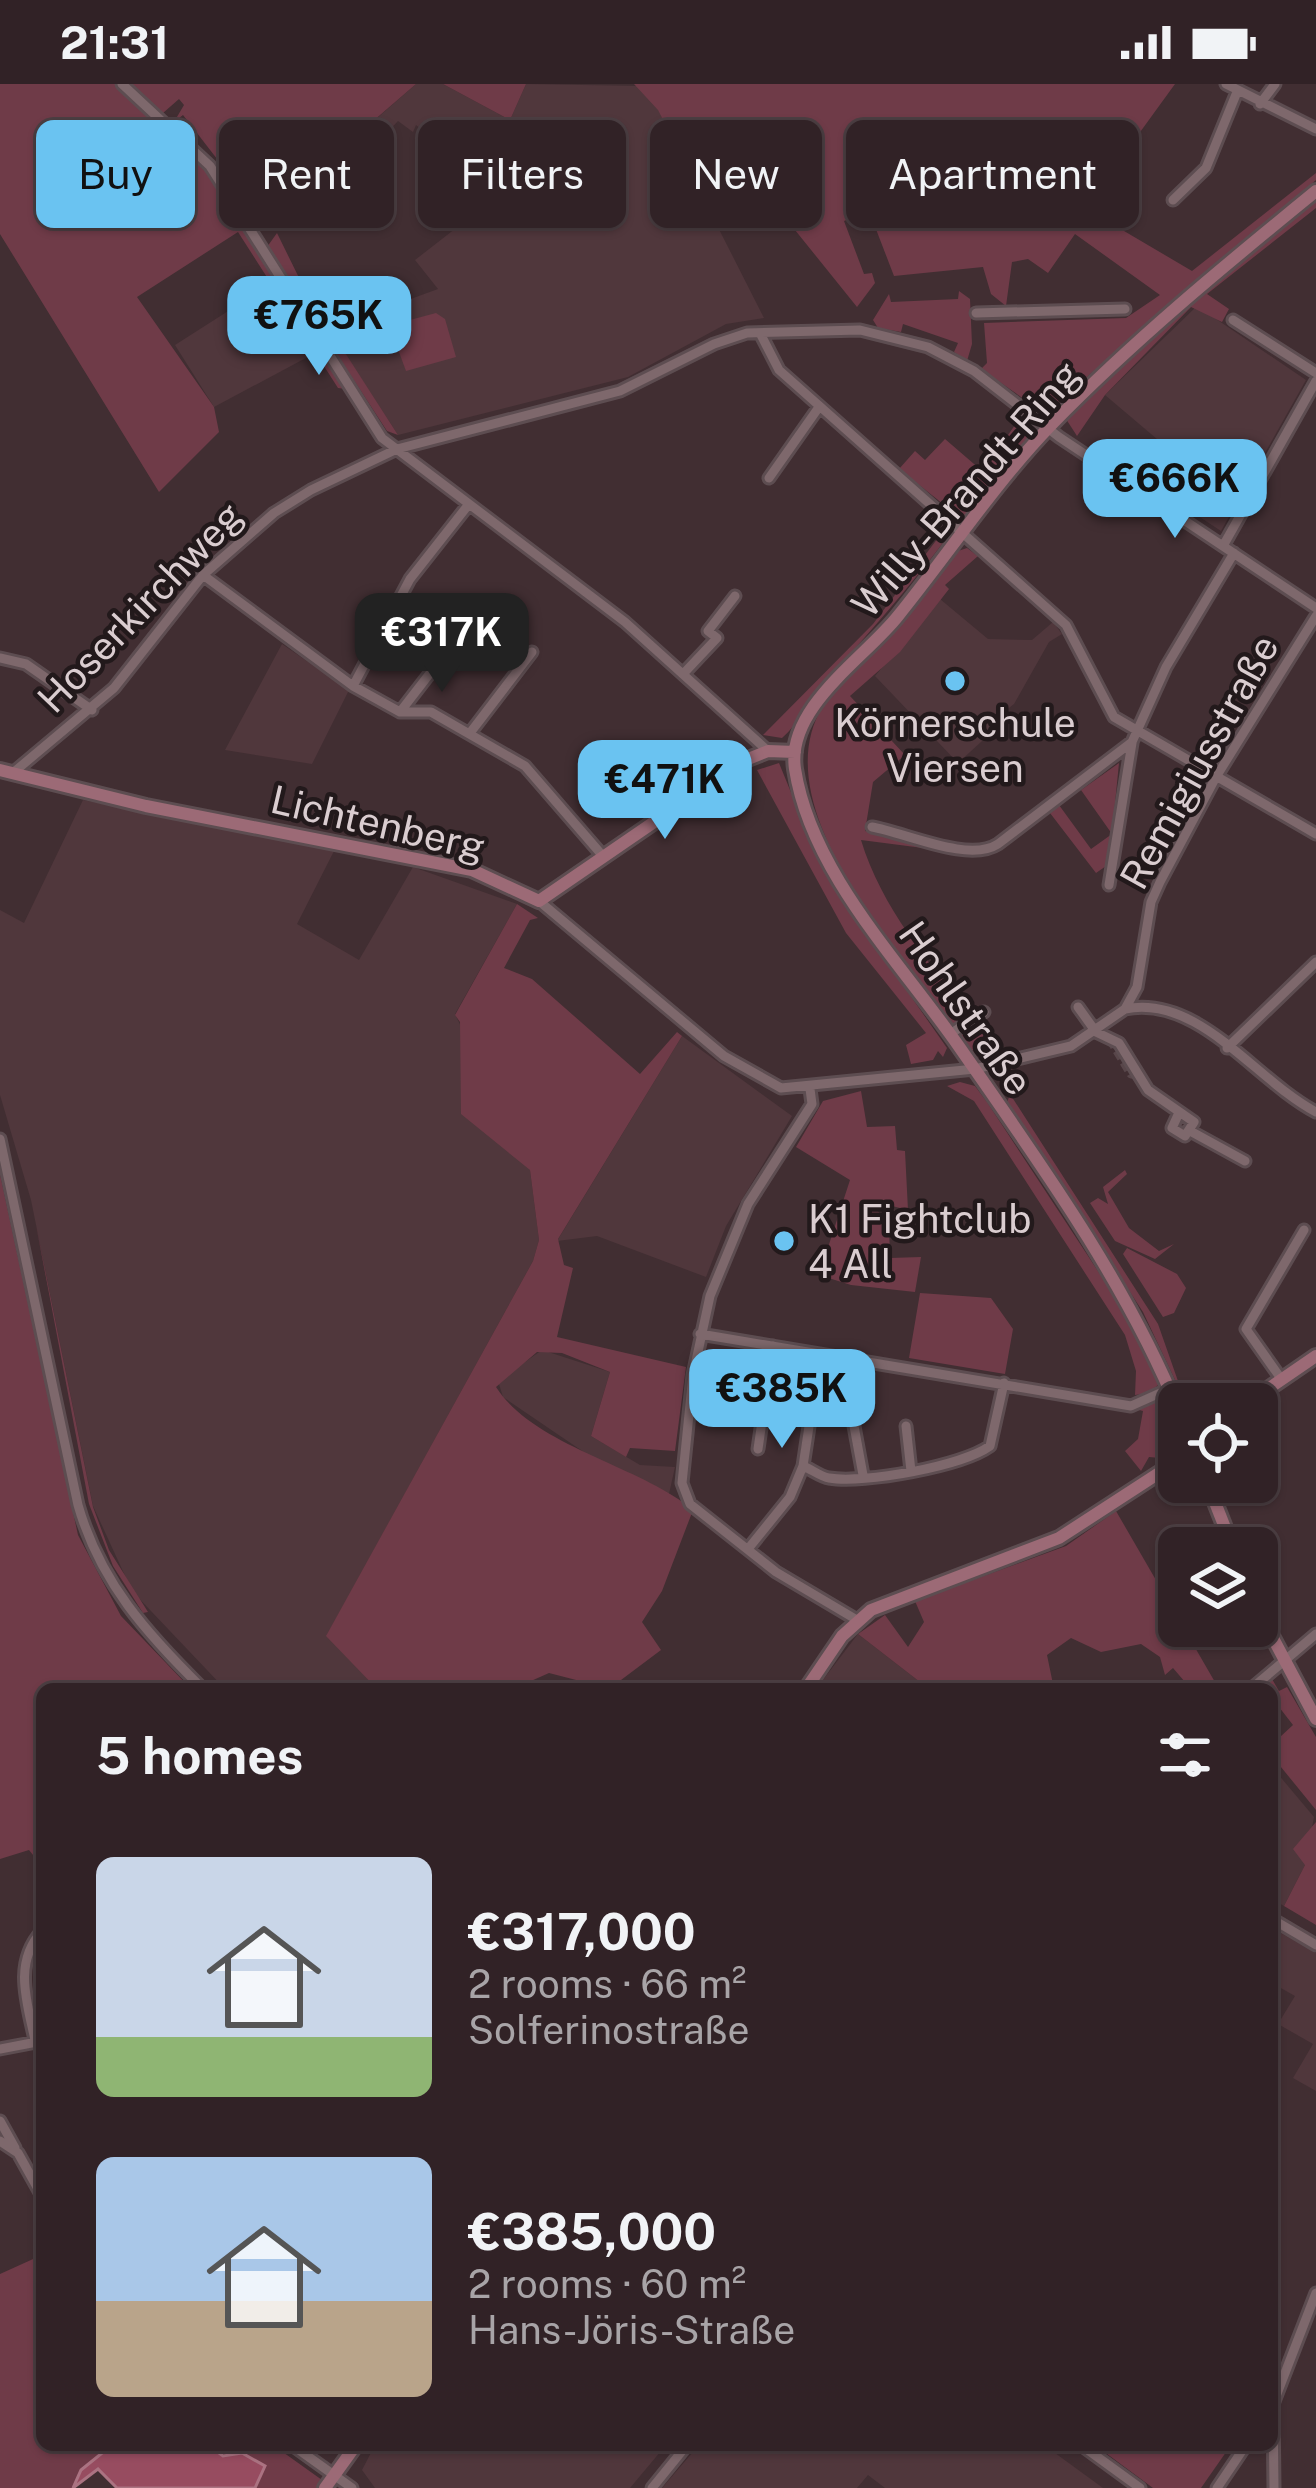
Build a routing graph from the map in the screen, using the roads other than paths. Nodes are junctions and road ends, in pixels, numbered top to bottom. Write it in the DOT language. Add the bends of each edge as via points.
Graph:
graph roads {
  1 [pos="122,84"];
  2 [pos="1226,84"];
  3 [pos="1275,84"];
  4 [pos="1238,92"];
  5 [pos="1260,104"];
  6 [pos="1316,129"];
  7 [pos="1316,191"];
  8 [pos="1174,200"];
  9 [pos="1125,309"];
  10 [pos="976,313"];
  11 [pos="1233,320"];
  12 [pos="760,333"];
  13 [pos="1316,377"];
  14 [pos="819,407"];
  15 [pos="1048,428"];
  16 [pos="397,449"];
  17 [pos="770,478"];
  18 [pos="469,504"];
  19 [pos="963,534"];
  20 [pos="1223,546"];
  21 [pos="1234,554"];
  22 [pos="202,574"];
  23 [pos="735,596"];
  24 [pos="1316,612"];
  25 [pos="448,650"];
  26 [pos="532,652"];
  27 [pos="0,658"];
  28 [pos="684,673"];
  29 [pos="353,686"];
  30 [pos="92,710"];
  31 [pos="400,712"];
  32 [pos="1137,729"];
  33 [pos="470,733"];
  34 [pos="1132,742"];
  35 [pos="767,752"];
  36 [pos="795,752"];
  37 [pos="7,771"];
  38 [pos="1216,777"];
  39 [pos="872,827"];
  40 [pos="1316,834"];
  41 [pos="602,855"];
  42 [pos="1109,885"];
  43 [pos="539,902"];
  44 [pos="1316,962"];
  45 [pos="1078,1007"];
  46 [pos="1125,1009"];
  47 [pos="984,1012"];
  48 [pos="1096,1032"];
  49 [pos="950,1034"];
  50 [pos="1227,1048"];
  51 [pos="975,1069"];
  52 [pos="810,1089"];
  53 [pos="1316,1112"];
  54 [pos="0,1139"];
  55 [pos="1245,1161"];
  56 [pos="1304,1230"];
  57 [pos="700,1334"];
  58 [pos="773,1346"];
  59 [pos="820,1354"];
  60 [pos="1312,1364"];
  61 [pos="1282,1381"];
  62 [pos="1004,1383"];
  63 [pos="1166,1383"];
  64 [pos="1278,1384"];
  65 [pos="1158,1394"];
  66 [pos="854,1426"];
  67 [pos="906,1426"];
  68 [pos="758,1448"];
  69 [pos="803,1466"];
  70 [pos="911,1471"];
  71 [pos="863,1475"];
  72 [pos="1158,1476"];
  73 [pos="748,1550"];
  74 [pos="856,1620"];
  75 [pos="1316,1634"];
  76 [pos="1275,1647"];
  77 [pos="1282,1662"];
  78 [pos="197,1683"];
  79 [pos="810,1683"];
  80 [pos="1258,1683"];
  81 [pos="1316,1720"];
  82 [pos="1278,1922"];
  83 [pos="36,1941"];
  84 [pos="1316,1945"];
  85 [pos="36,2033"];
  86 [pos="36,2041"];
  87 [pos="0,2049"];
  88 [pos="0,2121"];
  89 [pos="0,2141"];
  90 [pos="18,2153"];
  91 [pos="36,2185"];
  92 [pos="1316,2293"];
  93 [pos="1278,2378"];
  94 [pos="1282,2382"];
  95 [pos="1278,2391"];
  96 [pos="300,2451"];
  97 [pos="352,2451"];
  98 [pos="682,2451"];
  99 [pos="1089,2451"];
  100 [pos="1242,2451"];
  101 [pos="1273,2451"];
  102 [pos="334,2475"];
  103 [pos="325,2488"];
  104 [pos="352,2488"];
  105 [pos="652,2488"];
  106 [pos="1140,2488"];
  107 [pos="1217,2488"];
  108 [pos="1274,2488"];
  1 -- 16 [label="street" via="210,166 382,438"];
  2 -- 4 [label="street"];
  3 -- 5 [label="street"];
  4 -- 5 [label="street"];
  4 -- 8 [label="street" via="1206,168"];
  5 -- 6 [label="street"];
  7 -- 15 [label="main road, Willy-Brandt-Ring" via="1178,303"];
  9 -- 10 [label="street"];
  11 -- 13 [label="street"];
  12 -- 14 [label="street" via="769,359"];
  12 -- 15 [label="street, Hoserkirchweg" via="860,330 910,341 974,371"];
  12 -- 16 [label="street, Hoserkirchweg" via="714,344 620,391"];
  13 -- 20 [label="street"];
  14 -- 17 [label="street"];
  14 -- 19 [label="street"];
  15 -- 19 [label="main road, Willy-Brandt-Ring"];
  15 -- 20 [label="street, Hoserkirchweg"];
  16 -- 18 [label="street"];
  16 -- 22 [label="street, Hoserkirchweg" via="274,513"];
  18 -- 28 [label="street"];
  18 -- 29 [label="street" via="410,579"];
  19 -- 32 [label="street" via="1066,625 1114,717"];
  19 -- 36 [label="main road, Willy-Brandt-Ring" via="816,705"];
  20 -- 21 [label="street, Hoserkirchweg"];
  21 -- 24 [label="street, Hoserkirchweg"];
  21 -- 32 [label="street"];
  22 -- 29 [label="street"];
  22 -- 30 [label="street, Hoserkirchweg"];
  23 -- 28 [label="street" via="708,631 717,638"];
  24 -- 38 [label="street, Remigiusstraße"];
  25 -- 31 [label="street"];
  26 -- 33 [label="street"];
  27 -- 30 [label="street" via="26,664"];
  28 -- 35 [label="street"];
  29 -- 31 [label="street"];
  30 -- 37 [label="street, Hoserkirchweg"];
  31 -- 33 [label="street" via="430,712"];
  32 -- 34 [label="street"];
  32 -- 38 [label="street"];
  33 -- 41 [label="street" via="525,766"];
  34 -- 39 [label="street" via="986,852"];
  34 -- 42 [label="street"];
  35 -- 36 [label="main road"];
  35 -- 41 [label="main road"];
  36 -- 49 [label="main road, Hohlstraße" via="806,806 834,866"];
  37 -- 43 [label="main road, Lichtenberg" via="472,871"];
  38 -- 40 [label="street"];
  38 -- 46 [label="street, Remigiusstraße" via="1151,902"];
  41 -- 43 [label="main road"];
  43 -- 52 [label="street, Lichtenberg" via="724,1056 781,1088"];
  44 -- 50 [label="street"];
  45 -- 48 [label="street"];
  46 -- 48 [label="street"];
  46 -- 50 [label="street" via="1184,1014"];
  47 -- 49 [label="street"];
  48 -- 51 [label="street" via="1071,1046"];
  48 -- 55 [label="street" via="1119,1042 1148,1090 1194,1122 1192,1132"];
  49 -- 51 [label="main road, Hohlstraße"];
  50 -- 53 [label="street"];
  51 -- 52 [label="street"];
  51 -- 63 [label="main road, Hohlstraße" via="1118,1289"];
  52 -- 57 [label="street" via="812,1103 748,1204"];
  54 -- 78 [label="street" via="87,1532 124,1605"];
  56 -- 61 [label="street" via="1246,1329"];
  57 -- 58 [label="street"];
  57 -- 73 [label="street" via="682,1483 691,1504"];
  58 -- 59 [label="street"];
  58 -- 68 [label="street"];
  59 -- 62 [label="street"];
  59 -- 69 [label="street"];
  60 -- 61 [label="main road"];
  61 -- 64 [label="main road"];
  62 -- 65 [label="street" via="1131,1406"];
  62 -- 70 [label="street" via="990,1446"];
  66 -- 71 [label="street"];
  67 -- 70 [label="street"];
  69 -- 71 [label="street" via="830,1478"];
  69 -- 73 [label="street" via="790,1497"];
  70 -- 71 [label="street"];
  72 -- 74 [label="main road" via="1059,1538 888,1600"];
  73 -- 74 [label="street"];
  74 -- 79 [label="main road"];
  75 -- 77 [label="street"];
  76 -- 77 [label="main road"];
  77 -- 80 [label="street"];
  77 -- 81 [label="main road"];
  82 -- 84 [label="street"];
  83 -- 85 [label="street" via="23,1979"];
  86 -- 87 [label="street"];
  88 -- 90 [label="street"];
  89 -- 90 [label="street"];
  90 -- 91 [label="street"];
  92 -- 94 [label="street"];
  93 -- 94 [label="street"];
  94 -- 95 [label="street"];
  96 -- 102 [label="street"];
  97 -- 102 [label="main road"];
  98 -- 105 [label="street"];
  99 -- 106 [label="street"];
  100 -- 107 [label="street"];
  101 -- 108 [label="street"];
  102 -- 103 [label="main road"];
  102 -- 104 [label="street"];
}
